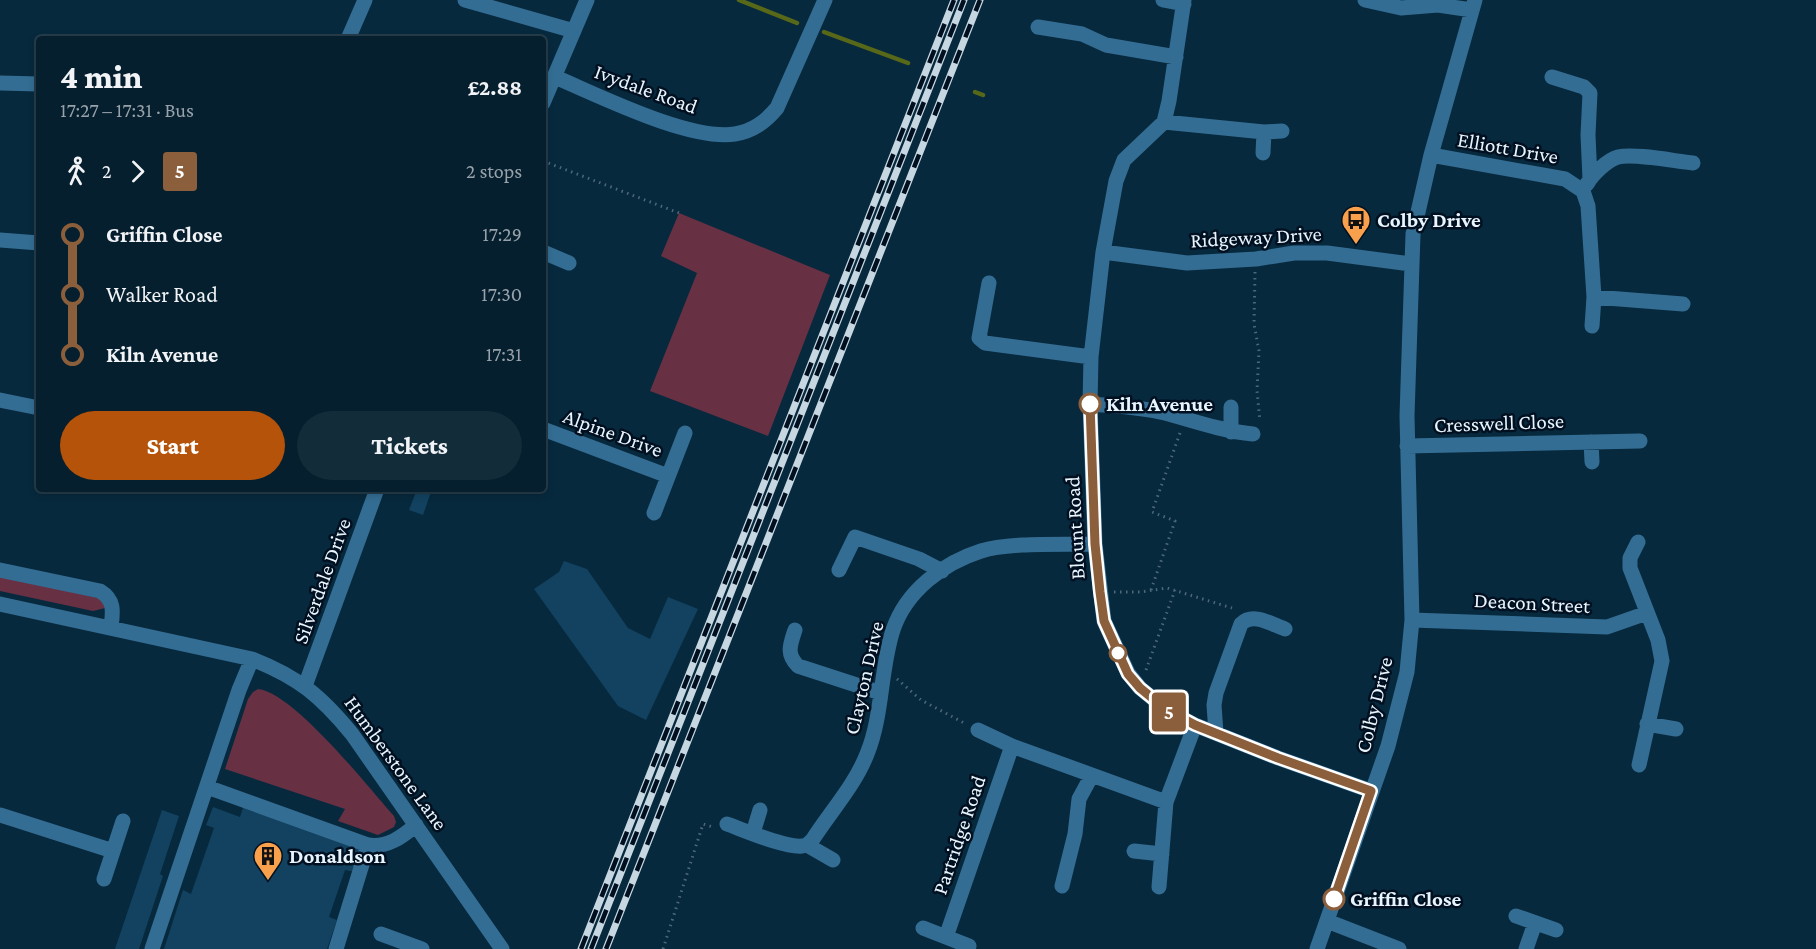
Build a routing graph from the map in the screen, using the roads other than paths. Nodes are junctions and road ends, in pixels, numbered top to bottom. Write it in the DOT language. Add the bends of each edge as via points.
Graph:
graph roads {
  1 [pos="365,0"];
  2 [pos="465,0"];
  3 [pos="586,0"];
  4 [pos="825,0"];
  5 [pos="1163,0"];
  6 [pos="1365,0"];
  7 [pos="1184,2"];
  8 [pos="1473,5"];
  9 [pos="1038,27"];
  10 [pos="574,31"];
  11 [pos="349,36"];
  12 [pos="1176,57"];
  13 [pos="555,77"];
  14 [pos="1552,77"];
  15 [pos="0,83"];
  16 [pos="36,84"];
  17 [pos="546,96"];
  18 [pos="1164,122"];
  19 [pos="1282,131"];
  20 [pos="1264,132"];
  21 [pos="1263,153"];
  22 [pos="1431,155"];
  23 [pos="1671,160"];
  24 [pos="1693,163"];
  25 [pos="1671,176"];
  26 [pos="1586,185"];
  27 [pos="0,240"];
  28 [pos="36,243"];
  29 [pos="1103,252"];
  30 [pos="546,253"];
  31 [pos="569,263"];
  32 [pos="1411,264"];
  33 [pos="989,284"];
  34 [pos="1594,297"];
  35 [pos="1683,304"];
  36 [pos="1592,326"];
  37 [pos="1091,357"];
  38 [pos="0,400"];
  39 [pos="1090,404"];
  40 [pos="36,407"];
  41 [pos="1231,407"];
  42 [pos="546,430"];
  43 [pos="1231,432"];
  44 [pos="685,433"];
  45 [pos="1253,434"];
  46 [pos="1591,441"];
  47 [pos="1640,441"];
  48 [pos="1407,446"];
  49 [pos="1592,462"];
  50 [pos="668,476"];
  51 [pos="376,492"];
  52 [pos="654,513"];
  53 [pos="1638,542"];
  54 [pos="1095,544"];
  55 [pos="0,570"];
  56 [pos="839,570"];
  57 [pos="942,571"];
  58 [pos="0,604"];
  59 [pos="1647,613"];
  60 [pos="1412,620"];
  61 [pos="111,627"];
  62 [pos="1285,629"];
  63 [pos="795,630"];
  64 [pos="252,658"];
  65 [pos="305,686"];
  66 [pos="881,693"];
  67 [pos="1647,724"];
  68 [pos="1195,725"];
  69 [pos="1676,729"];
  70 [pos="978,730"];
  71 [pos="1216,733"];
  72 [pos="1012,746"];
  73 [pos="1640,765"];
  74 [pos="1092,775"];
  75 [pos="207,788"];
  76 [pos="1371,791"];
  77 [pos="1166,802"];
  78 [pos="760,810"];
  79 [pos="0,815"];
  80 [pos="123,821"];
  81 [pos="727,824"];
  82 [pos="416,825"];
  83 [pos="753,833"];
  84 [pos="368,845"];
  85 [pos="807,845"];
  86 [pos="113,851"];
  87 [pos="1134,851"];
  88 [pos="1162,854"];
  89 [pos="833,860"];
  90 [pos="104,879"];
  91 [pos="1062,886"];
  92 [pos="1159,887"];
  93 [pos="1516,916"];
  94 [pos="1327,921"];
  95 [pos="1535,923"];
  96 [pos="923,928"];
  97 [pos="1556,930"];
  98 [pos="381,934"];
  99 [pos="946,937"];
  100 [pos="498,943"];
  101 [pos="969,945"];
  102 [pos="152,949"];
  103 [pos="336,949"];
  104 [pos="422,949"];
  105 [pos="482,949"];
  106 [pos="1317,949"];
  107 [pos="1400,949"];
  108 [pos="1526,949"];
  1 -- 11 [label="street"];
  2 -- 10 [label="street"];
  3 -- 10 [label="street"];
  4 -- 13 [label="street, Ivydale Road" via="777,108 766,121 750,130 733,134 695,131 645,116"];
  5 -- 7 [label="street"];
  6 -- 8 [label="street" via="1401,8"];
  7 -- 12 [label="street"];
  8 -- 22 [label="street, Colby Drive"];
  9 -- 12 [label="street" via="1082,34 1106,45"];
  10 -- 13 [label="street"];
  12 -- 18 [label="street"];
  13 -- 17 [label="street"];
  14 -- 26 [label="street" via="1584,87 1590,93"];
  15 -- 16 [label="street"];
  18 -- 20 [label="street"];
  18 -- 29 [label="street, Blount Road" via="1124,160 1116,181"];
  19 -- 20 [label="street"];
  20 -- 21 [label="street"];
  22 -- 26 [label="street, Elliott Drive"];
  22 -- 32 [label="street, Colby Drive" via="1413,234"];
  23 -- 24 [label="street"];
  23 -- 25 [label="street"];
  23 -- 26 [label="street" via="1617,157"];
  26 -- 34 [label="street"];
  27 -- 28 [label="street"];
  29 -- 32 [label="street, Ridgeway Drive" via="1187,263 1327,253"];
  29 -- 37 [label="street, Blount Road"];
  30 -- 31 [label="street"];
  32 -- 48 [label="street, Colby Drive"];
  33 -- 37 [label="street" via="979,338 985,343"];
  34 -- 35 [label="street" via="1666,311"];
  34 -- 36 [label="street"];
  37 -- 39 [label="street, Blount Road"];
  38 -- 40 [label="street"];
  39 -- 43 [label="street" via="1164,413"];
  39 -- 54 [label="street, Blount Road"];
  41 -- 43 [label="street"];
  42 -- 50 [label="street, Alpine Drive"];
  43 -- 45 [label="street"];
  44 -- 50 [label="street"];
  46 -- 47 [label="street, Cresswell Close"];
  46 -- 48 [label="street, Cresswell Close"];
  46 -- 49 [label="street, Cresswell Close"];
  48 -- 60 [label="street, Colby Drive"];
  50 -- 52 [label="street"];
  51 -- 65 [label="street, Silverdale Drive"];
  53 -- 59 [label="street" via="1630,568"];
  54 -- 57 [label="street, Clayton Drive" via="1002,547 981,551"];
  54 -- 68 [label="street, Blount Road" via="1104,621 1128,674 1167,710"];
  55 -- 61 [label="street" via="100,591 113,606"];
  56 -- 57 [label="street" via="855,537"];
  57 -- 66 [label="street, Clayton Drive" via="929,578 908,600 894,629"];
  58 -- 61 [label="street, Humberstone Lane"];
  59 -- 60 [label="street, Deacon Street" via="1608,627"];
  59 -- 67 [label="street" via="1662,661"];
  60 -- 76 [label="street, Colby Drive" via="1407,672 1395,725"];
  61 -- 64 [label="street, Humberstone Lane"];
  62 -- 71 [label="street" via="1254,618 1240,624 1216,693"];
  63 -- 66 [label="street" via="789,648 791,659 798,666"];
  64 -- 65 [label="street, Humberstone Lane"];
  64 -- 75 [label="street"];
  65 -- 82 [label="street, Humberstone Lane" via="330,707 352,734"];
  66 -- 85 [label="street, Clayton Drive" via="867,756"];
  67 -- 69 [label="street"];
  67 -- 73 [label="street"];
  68 -- 71 [label="street, Blount Road"];
  68 -- 77 [label="street"];
  70 -- 72 [label="street"];
  71 -- 76 [label="street, Blount Road"];
  72 -- 74 [label="street"];
  72 -- 99 [label="street, Partridge Road"];
  74 -- 77 [label="street"];
  74 -- 91 [label="street" via="1080,799"];
  75 -- 84 [label="street"];
  75 -- 102 [label="street"];
  76 -- 94 [label="street, Colby Drive"];
  77 -- 88 [label="street"];
  78 -- 83 [label="street"];
  79 -- 86 [label="street"];
  80 -- 86 [label="street"];
  81 -- 83 [label="street"];
  82 -- 84 [label="street" via="402,837 383,845"];
  82 -- 100 [label="street, Humberstone Lane"];
  83 -- 85 [label="street" via="786,844"];
  84 -- 103 [label="street"];
  85 -- 89 [label="street"];
  86 -- 90 [label="street"];
  87 -- 88 [label="street"];
  88 -- 92 [label="street"];
  93 -- 95 [label="street"];
  94 -- 106 [label="street, Colby Drive"];
  94 -- 107 [label="street"];
  95 -- 97 [label="street"];
  95 -- 108 [label="street"];
  96 -- 99 [label="street"];
  98 -- 104 [label="street"];
  99 -- 101 [label="street"];
  100 -- 105 [label="street"];
}
